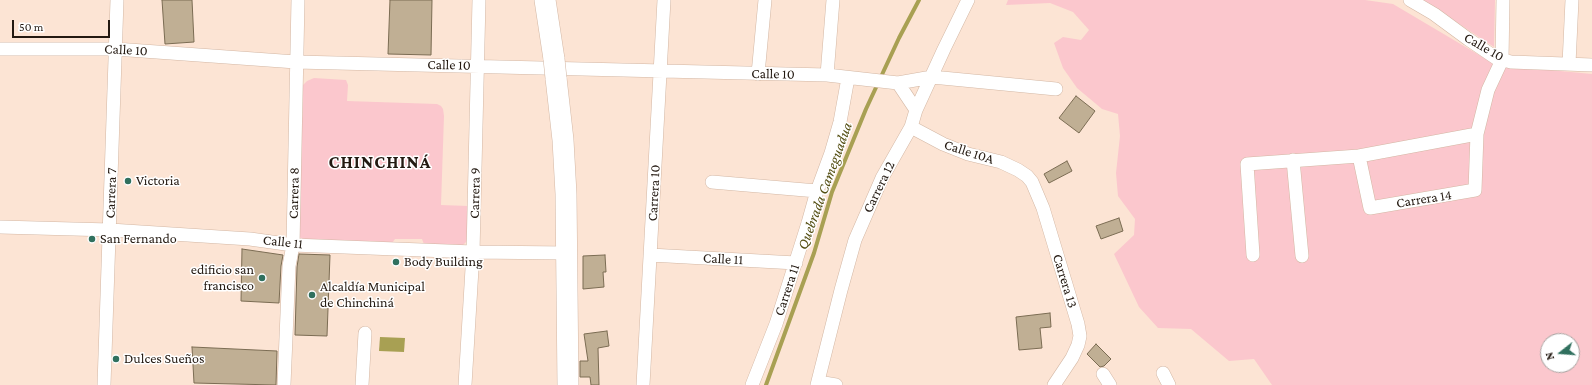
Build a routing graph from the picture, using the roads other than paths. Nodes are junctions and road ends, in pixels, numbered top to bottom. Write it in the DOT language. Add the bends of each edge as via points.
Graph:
graph roads {
  1 [pos="117,0"];
  2 [pos="298,0"];
  3 [pos="479,0"];
  4 [pos="545,0"];
  5 [pos="664,0"];
  6 [pos="765,0"];
  7 [pos="833,0"];
  8 [pos="968,0"];
  9 [pos="1410,0"];
  10 [pos="1503,0"];
  11 [pos="1572,0"];
  12 [pos="0,49"];
  13 [pos="115,49"];
  14 [pos="1502,60"];
  15 [pos="296,62"];
  16 [pos="1570,64"];
  17 [pos="1592,65"];
  18 [pos="478,66"];
  19 [pos="661,70"];
  20 [pos="758,74"];
  21 [pos="827,75"];
  22 [pos="932,77"];
  23 [pos="848,78"];
  24 [pos="892,82"];
  25 [pos="1056,89"];
  26 [pos="916,110"];
  27 [pos="911,127"];
  28 [pos="1477,134"];
  29 [pos="1359,156"];
  30 [pos="1293,160"];
  31 [pos="1027,176"];
  32 [pos="712,182"];
  33 [pos="817,191"];
  34 [pos="0,227"];
  35 [pos="110,230"];
  36 [pos="292,245"];
  37 [pos="473,252"];
  38 [pos="567,253"];
  39 [pos="650,255"];
  40 [pos="1253,256"];
  41 [pos="1302,256"];
  42 [pos="796,263"];
  43 [pos="365,333"];
  44 [pos="1163,373"];
  45 [pos="817,384"];
  46 [pos="104,385"];
  47 [pos="284,385"];
  48 [pos="362,385"];
  49 [pos="465,385"];
  50 [pos="568,385"];
  51 [pos="643,385"];
  52 [pos="752,385"];
  53 [pos="836,385"];
  54 [pos="1054,385"];
  55 [pos="1169,385"];
  1 -- 13 [label="street, Carrera 7"];
  2 -- 15 [label="street, Carrera 8"];
  3 -- 18 [label="street, Carrera 9"];
  4 -- 38 [label="main road" via="563,140"];
  5 -- 19 [label="street, Carrera 10"];
  6 -- 20 [label="street"];
  7 -- 21 [label="street"];
  8 -- 22 [label="street, Carrera 12"];
  9 -- 14 [label="street, Calle 10"];
  10 -- 14 [label="street, Carrera 14"];
  11 -- 16 [label="street"];
  12 -- 13 [label="street, Calle 10"];
  13 -- 15 [label="street, Calle 10"];
  13 -- 35 [label="street, Carrera 7"];
  14 -- 16 [label="street, Calle 10"];
  14 -- 28 [label="street, Carrera 14" via="1488,90"];
  15 -- 18 [label="street, Calle 10"];
  15 -- 36 [label="street, Carrera 8"];
  16 -- 17 [label="street, Calle 10"];
  18 -- 19 [label="street, Calle 10"];
  18 -- 37 [label="street, Carrera 9"];
  19 -- 20 [label="street, Calle 10"];
  19 -- 39 [label="street, Carrera 10"];
  20 -- 21 [label="street, Calle 10"];
  21 -- 23 [label="street, Calle 10"];
  22 -- 24 [label="street, Calle 10"];
  22 -- 25 [label="street, Calle 10"];
  22 -- 26 [label="street, Carrera 12"];
  23 -- 24 [label="street, Calle 10"];
  23 -- 33 [label="street, Carrera 11" via="840,122"];
  24 -- 26 [label="street"];
  26 -- 27 [label="street, Carrera 12"];
  27 -- 31 [label="street, Calle 10A" via="943,144 968,154 1001,162"];
  27 -- 45 [label="street, Carrera 12" via="882,178 855,240"];
  28 -- 29 [label="street"];
  28 -- 29 [label="street, Carrera 14" via="1474,190 1370,208"];
  29 -- 30 [label="street"];
  30 -- 40 [label="street" via="1247,164"];
  30 -- 41 [label="street"];
  31 -- 54 [label="street, Carrera 13" via="1036,189 1043,208 1080,336 1072,358"];
  32 -- 33 [label="street"];
  33 -- 42 [label="street, Carrera 11"];
  34 -- 35 [label="street, Calle 11"];
  35 -- 36 [label="street, Calle 11" via="250,239"];
  35 -- 46 [label="street, Carrera 7"];
  36 -- 37 [label="street, Calle 11"];
  36 -- 47 [label="street, Carrera 8"];
  37 -- 38 [label="street, Calle 11"];
  37 -- 49 [label="street, Carrera 9"];
  38 -- 50 [label="main road"];
  39 -- 42 [label="street, Calle 11"];
  39 -- 51 [label="street, Carrera 10"];
  42 -- 52 [label="street, Carrera 11"];
  43 -- 48 [label="street"];
  44 -- 55 [label="street"];
  45 -- 53 [label="street"];
}
